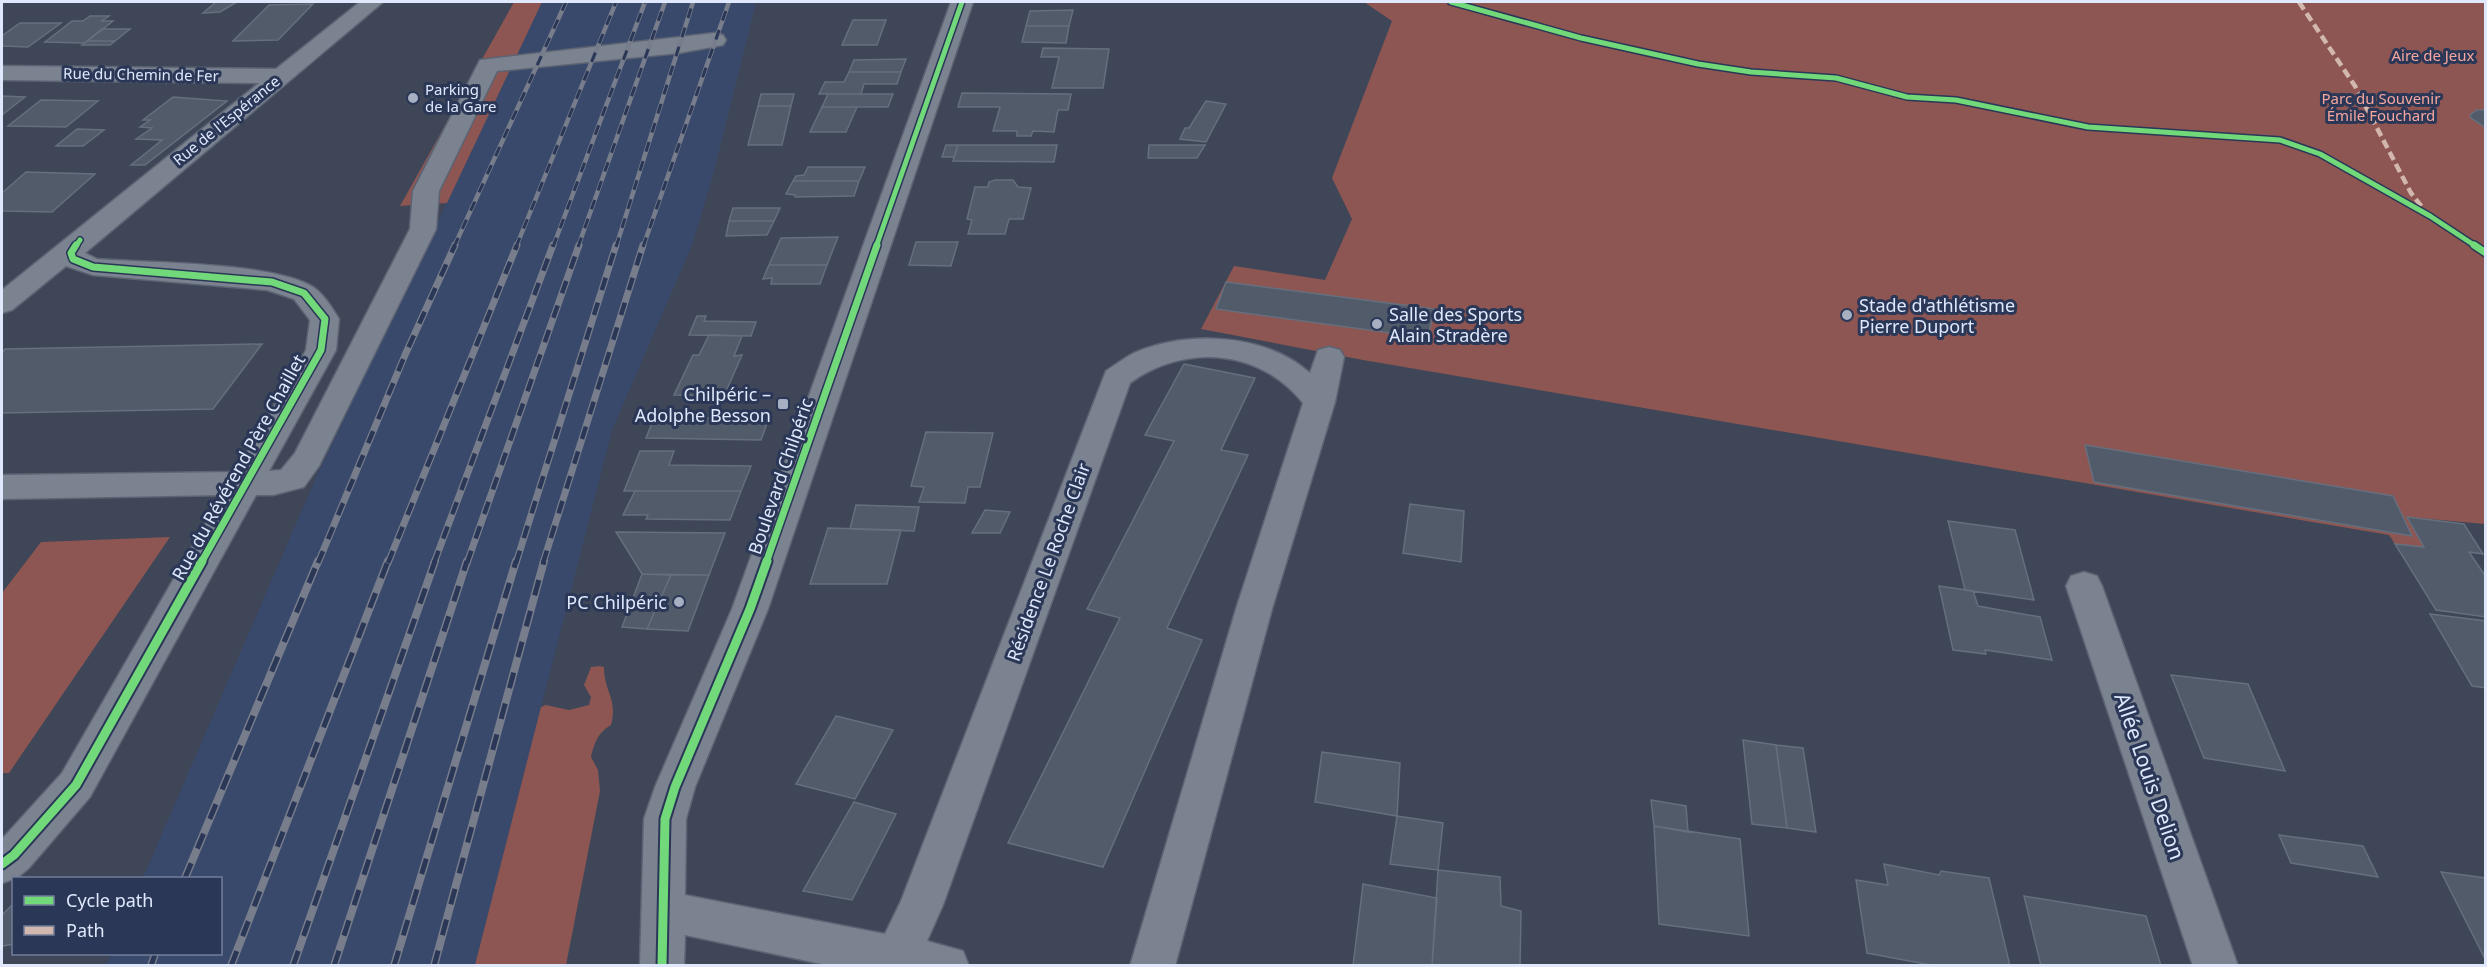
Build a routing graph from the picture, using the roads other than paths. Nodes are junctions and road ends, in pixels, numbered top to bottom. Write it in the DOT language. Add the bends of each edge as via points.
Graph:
graph roads {
  1 [pos="372,2"];
  2 [pos="962,2"];
  3 [pos="715,40"];
  4 [pos="2,73"];
  5 [pos="281,76"];
  6 [pos="80,240"];
  7 [pos="2,304"];
  8 [pos="1329,357"];
  9 [pos="1319,402"];
  10 [pos="246,483"];
  11 [pos="6,493"];
  12 [pos="2084,586"];
  13 [pos="2,864"];
  14 [pos="665,911"];
  15 [pos="897,958"];
  16 [pos="662,966"];
  17 [pos="947,966"];
  18 [pos="1152,966"];
  19 [pos="2216,966"];
  1 -- 5 [label="street, Rue de l'Espérance"];
  2 -- 14 [label="street, Boulevard Chilpéric" via="750,609 675,787 665,819"];
  3 -- 10 [label="street" via="488,65 426,191 423,229 308,458 292,480"];
  4 -- 5 [label="street, Rue du Chemin de Fer"];
  5 -- 6 [label="street, Rue de l'Espérance"];
  6 -- 7 [label="street, Rue de l'Espérance"];
  6 -- 10 [label="street, Rue du Révérend Père Chaillet" via="71,253 83,265 272,282 304,293 325,319 321,350"];
  8 -- 9 [label="street"];
  9 -- 15 [label="street, Résidence Le Roche Clair" via="1305,383 1281,365 1232,349 1182,349 1145,359 1117,378 921,905"];
  9 -- 18 [label="street" via="1254,609"];
  10 -- 11 [label="street"];
  10 -- 13 [label="street, Rue du Révérend Père Chaillet" via="76,785"];
  12 -- 19 [label="street, Allée Louis Delion"];
  14 -- 15 [label="street"];
  14 -- 16 [label="street, Boulevard Chilpéric"];
  15 -- 17 [label="street"];
}
